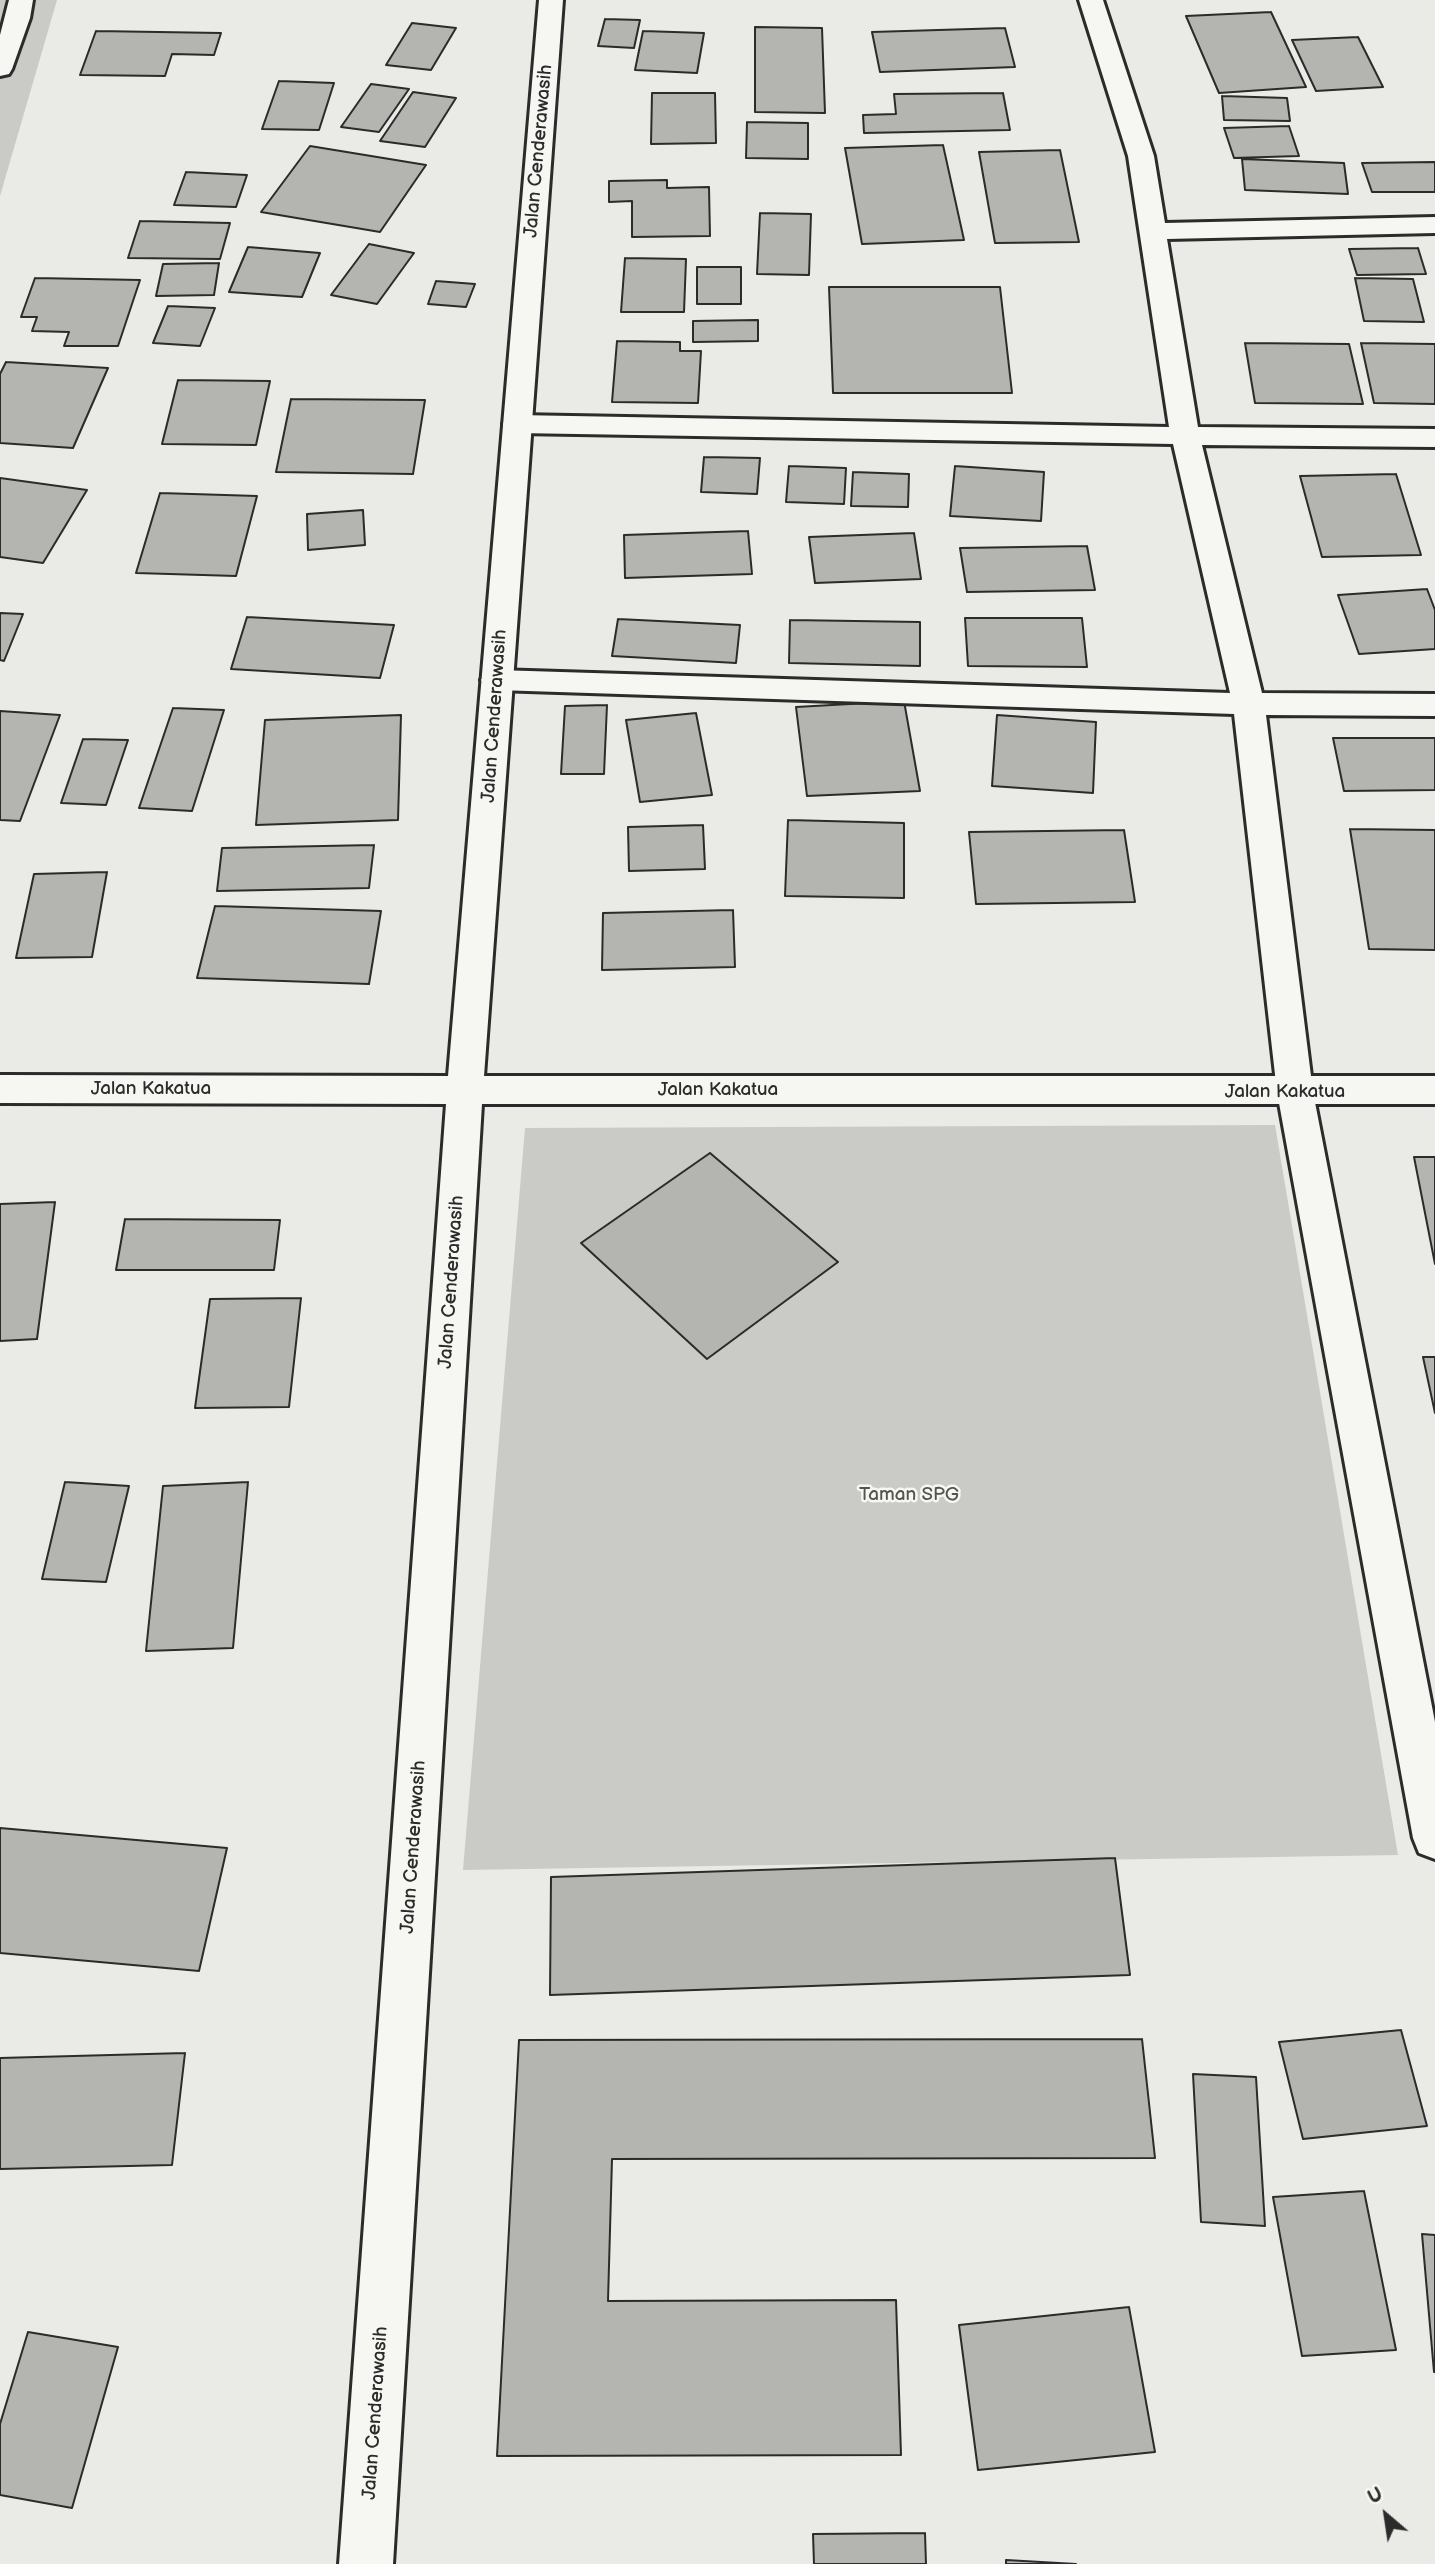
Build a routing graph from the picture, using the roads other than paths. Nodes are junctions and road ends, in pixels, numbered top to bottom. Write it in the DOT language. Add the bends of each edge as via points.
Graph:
graph roads {
  1 [pos="21,0"];
  2 [pos="551,0"];
  3 [pos="1091,0"];
  4 [pos="0,69"];
  5 [pos="1435,225"];
  6 [pos="1152,231"];
  7 [pos="517,424"];
  8 [pos="1185,436"];
  9 [pos="1435,438"];
  10 [pos="498,680"];
  11 [pos="1249,704"];
  12 [pos="1435,705"];
  13 [pos="0,1089"];
  14 [pos="465,1089"];
  15 [pos="1435,1090"];
  16 [pos="1295,1093"];
  17 [pos="1435,1838"];
  18 [pos="366,2564"];
  1 -- 4 [label="street"];
  2 -- 7 [label="street, Jalan Cenderawasih"];
  3 -- 6 [label="street" via="1141,156"];
  5 -- 6 [label="street"];
  6 -- 8 [label="street"];
  7 -- 8 [label="street"];
  7 -- 10 [label="street, Jalan Cenderawasih"];
  8 -- 9 [label="street"];
  8 -- 11 [label="street"];
  10 -- 11 [label="street"];
  10 -- 14 [label="street, Jalan Cenderawasih"];
  11 -- 12 [label="street"];
  11 -- 16 [label="street"];
  13 -- 14 [label="street, Jalan Kakatua"];
  14 -- 16 [label="street, Jalan Kakatua"];
  14 -- 18 [label="street, Jalan Cenderawasih"];
  15 -- 16 [label="street, Jalan Kakatua"];
  16 -- 17 [label="street"];
}
